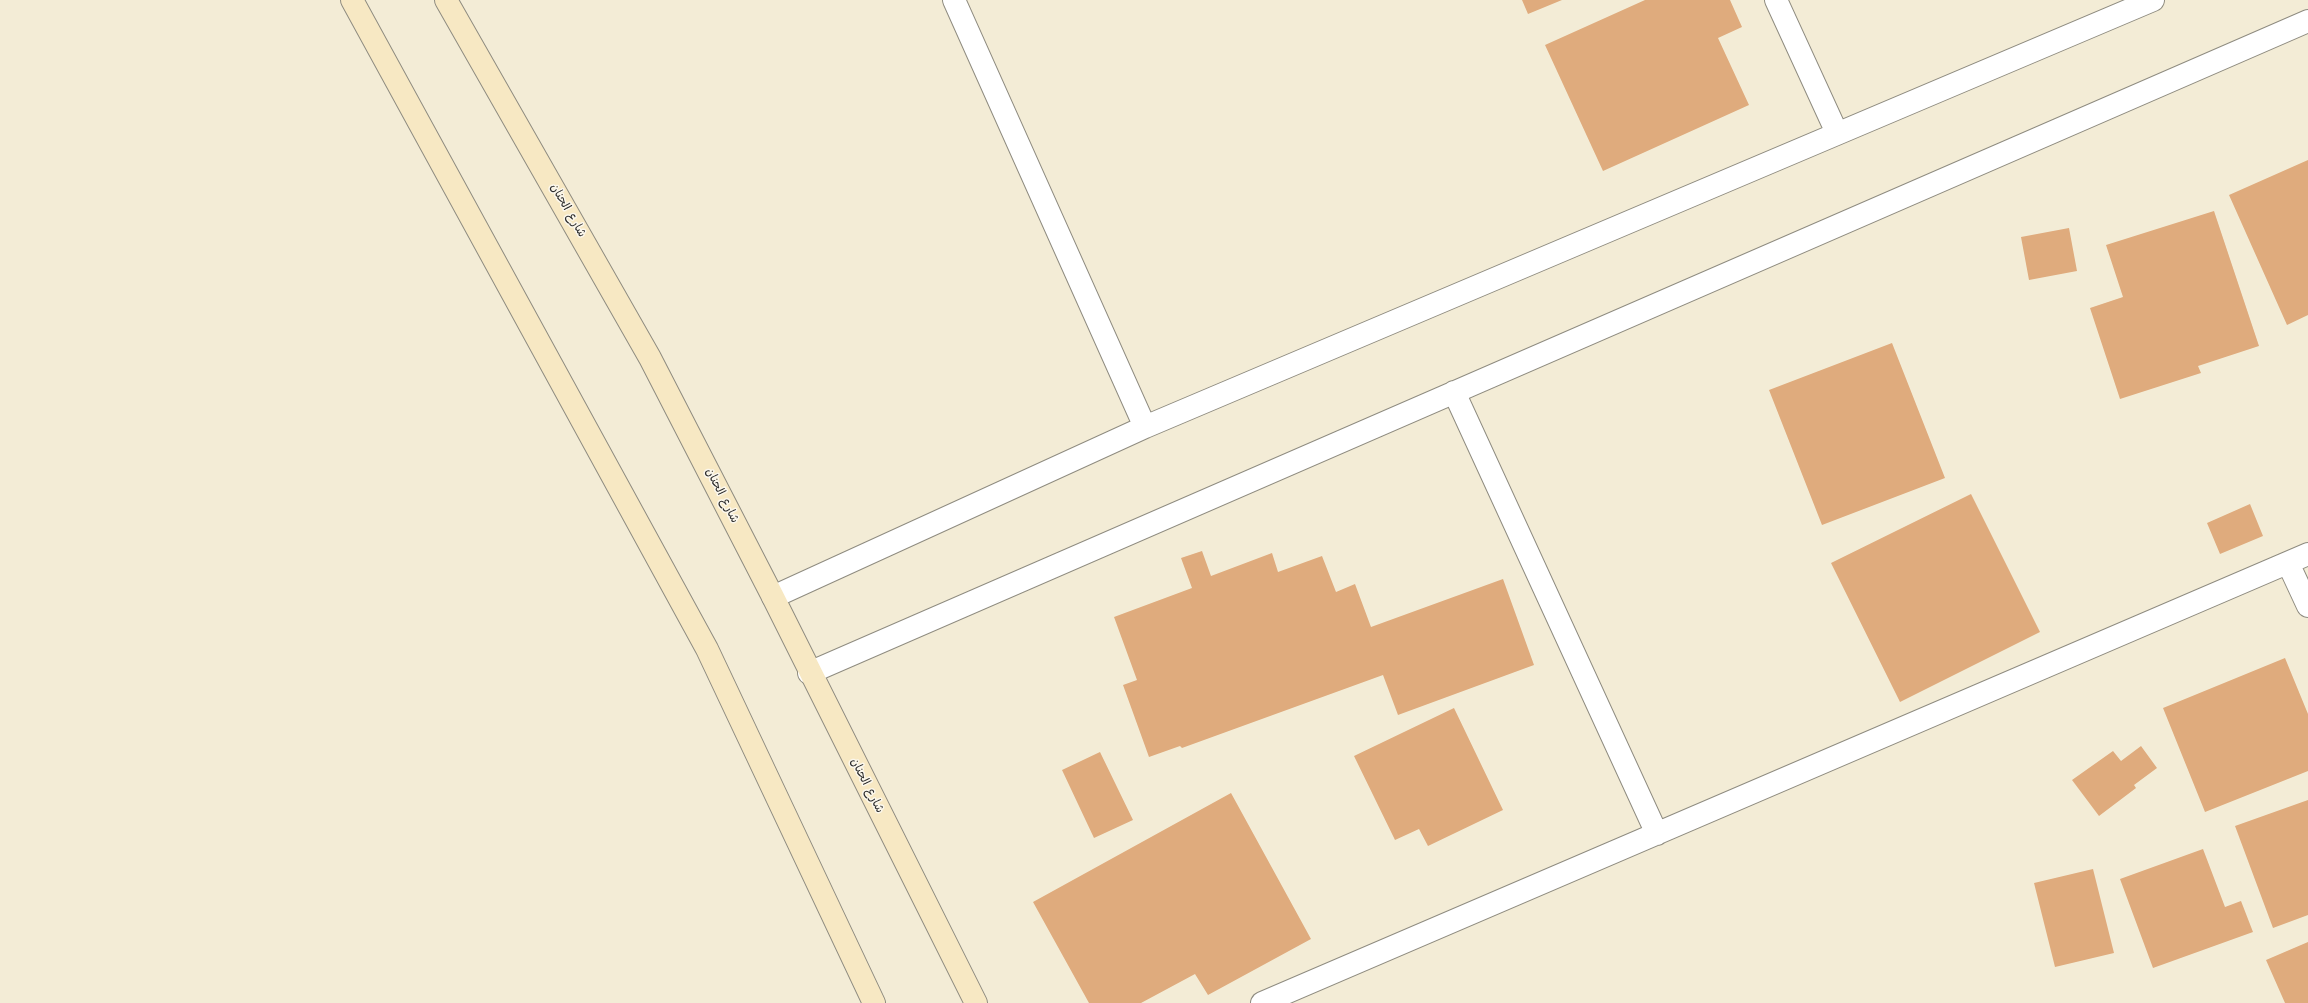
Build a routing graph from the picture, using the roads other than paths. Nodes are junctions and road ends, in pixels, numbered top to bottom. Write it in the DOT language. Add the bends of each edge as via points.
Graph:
graph roads {
  1 [pos="352,0"];
  2 [pos="954,0"];
  3 [pos="1776,0"];
  4 [pos="2153,0"];
  5 [pos="449,4"];
  6 [pos="2308,21"];
  7 [pos="1838,134"];
  8 [pos="1454,392"];
  9 [pos="1145,426"];
  10 [pos="2308,554"];
  11 [pos="2288,563"];
  12 [pos="773,597"];
  13 [pos="2308,606"];
  14 [pos="809,673"];
  15 [pos="1657,834"];
  16 [pos="874,1003"];
  17 [pos="976,1003"];
  18 [pos="1262,1003"];
  1 -- 16 [label="main road" via="707,649"];
  2 -- 9 [label="street"];
  3 -- 7 [label="street"];
  4 -- 7 [label="street"];
  5 -- 12 [label="main road, شارع الحنان" via="650,358"];
  6 -- 8 [label="street"];
  7 -- 9 [label="street"];
  8 -- 14 [label="street"];
  8 -- 15 [label="street"];
  9 -- 12 [label="street"];
  10 -- 11 [label="street"];
  11 -- 13 [label="street"];
  11 -- 15 [label="street"];
  12 -- 14 [label="main road, شارع الحنان"];
  14 -- 17 [label="main road, شارع الحنان"];
  15 -- 18 [label="street"];
}
